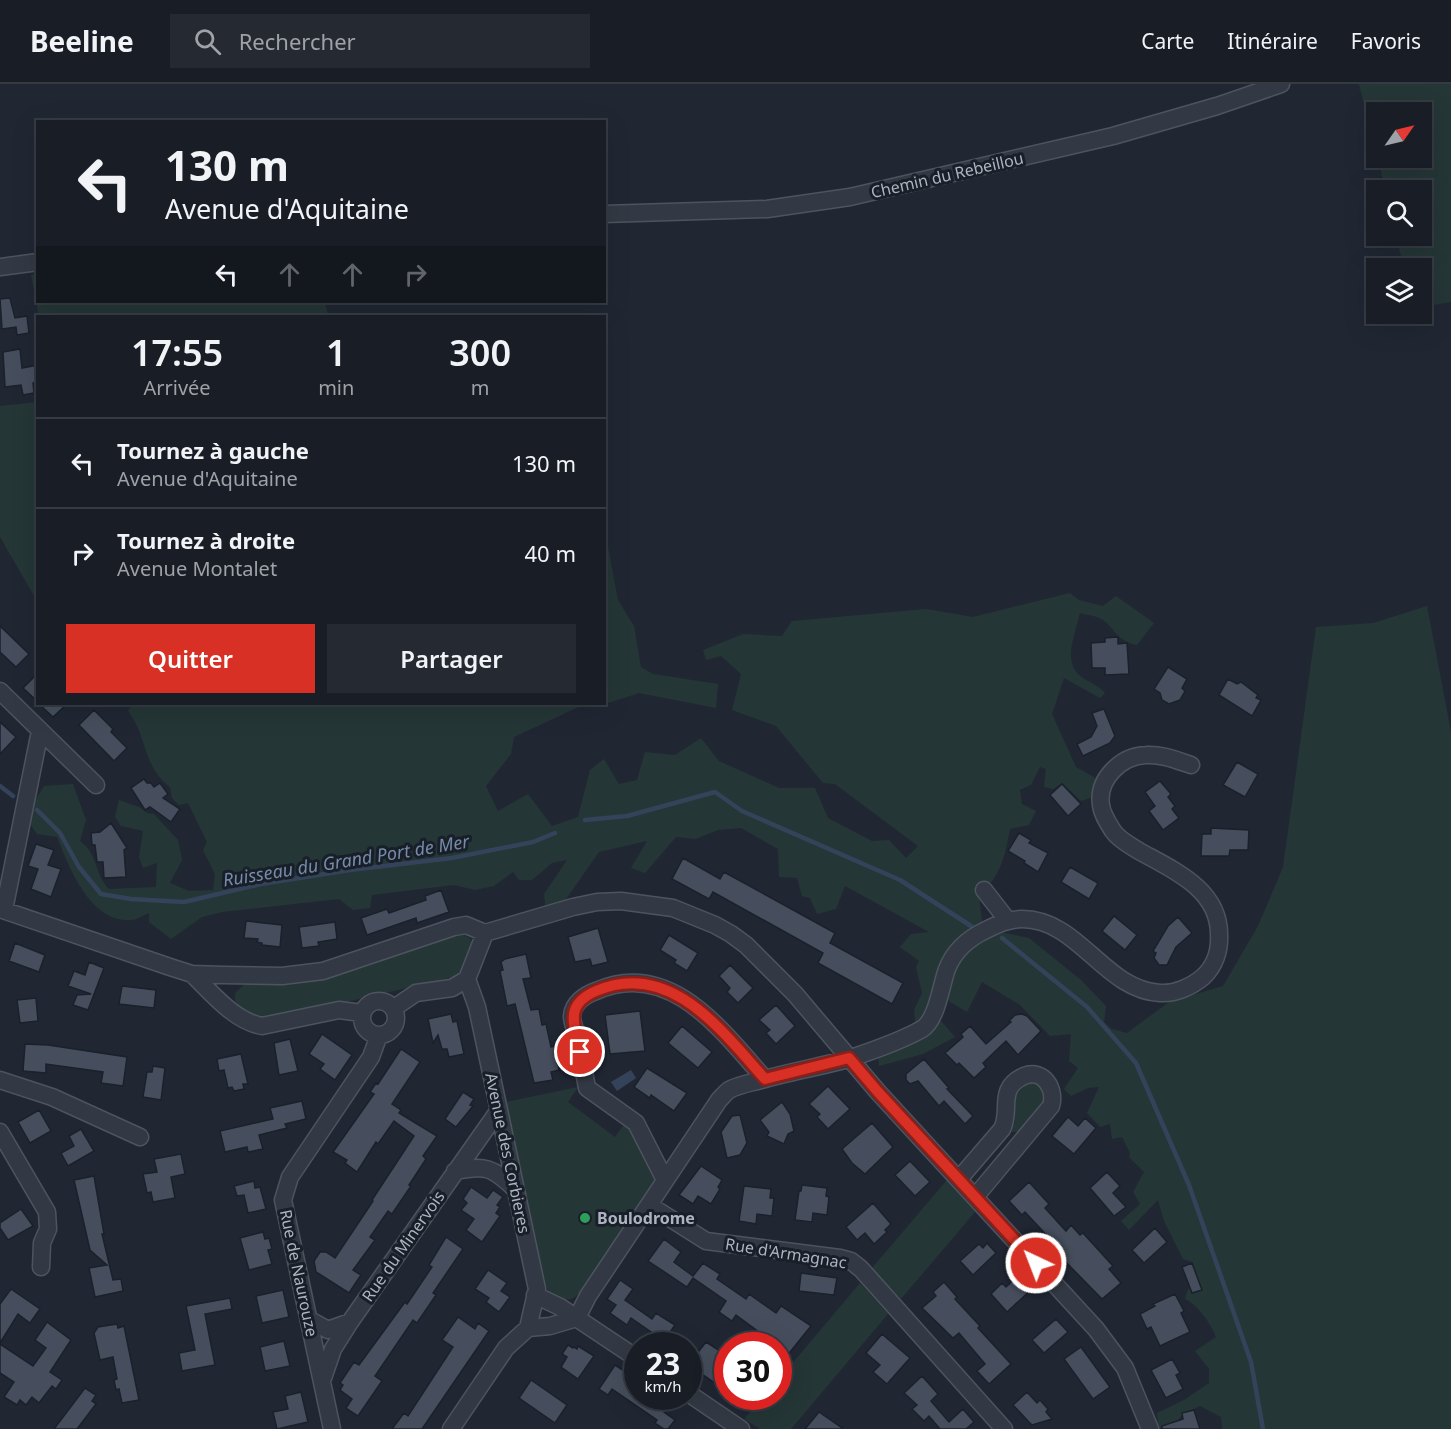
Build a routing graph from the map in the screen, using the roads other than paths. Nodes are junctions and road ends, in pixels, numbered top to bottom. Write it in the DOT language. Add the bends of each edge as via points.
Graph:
graph roads {
  1 [pos="1281,84"];
  2 [pos="606,214"];
  3 [pos="36,262"];
  4 [pos="0,267"];
  5 [pos="0,691"];
  6 [pos="40,730"];
  7 [pos="1191,765"];
  8 [pos="96,785"];
  9 [pos="984,890"];
  10 [pos="2,909"];
  11 [pos="1008,921"];
  12 [pos="485,933"];
  13 [pos="192,974"];
  14 [pos="467,980"];
  15 [pos="394,1008"];
  16 [pos="362,1013"];
  17 [pos="379,1035"];
  18 [pos="849,1058"];
  19 [pos="765,1079"];
  20 [pos="0,1080"];
  21 [pos="499,1110"];
  22 [pos="0,1132"];
  23 [pos="140,1137"];
  24 [pos="455,1170"];
  25 [pos="959,1179"];
  26 [pos="665,1180"];
  27 [pos="515,1189"];
  28 [pos="975,1197"];
  29 [pos="649,1205"];
  30 [pos="41,1267"];
  31 [pos="535,1295"];
  32 [pos="578,1318"];
  33 [pos="310,1320"];
  34 [pos="350,1322"];
  35 [pos="528,1328"];
  36 [pos="624,1349"];
  37 [pos="322,1382"];
  38 [pos="702,1403"];
  39 [pos="332,1429"];
  40 [pos="451,1429"];
  41 [pos="741,1429"];
  42 [pos="1004,1429"];
  43 [pos="1150,1429"];
  1 -- 2 [label="street, Chemin du Rebeillou" via="1113,136 850,197 758,210"];
  3 -- 4 [label="street"];
  5 -- 6 [label="street"];
  6 -- 8 [label="street"];
  6 -- 10 [label="street"];
  7 -- 11 [label="street" via="1162,755 1130,758 1108,777 1101,804 1115,834 1186,878 1210,902 1220,938 1219,950 1205,975 1179,991 1151,993 1124,982 1061,930 1026,919"];
  9 -- 11 [label="street"];
  10 -- 13 [label="street"];
  11 -- 18 [label="street" via="977,934 957,952 928,1026"];
  12 -- 13 [label="street" via="466,925 454,927 343,966 305,974"];
  12 -- 14 [label="street"];
  12 -- 18 [label="street" via="597,902 642,902 673,908 715,925 747,945"];
  13 -- 16 [label="street" via="250,1024 262,1026 339,1010"];
  14 -- 15 [label="street" via="452,987 416,993"];
  14 -- 21 [label="street, Avenue des Corbieres" via="477,1007"];
  15 -- 16 [label="street" via="380,1000 366,1006"];
  15 -- 17 [label="street" via="395,1026"];
  16 -- 17 [label="street" via="368,1031"];
  17 -- 33 [label="street, Rue de Naurouze" via="371,1058 290,1177 283,1200"];
  18 -- 19 [label="street"];
  18 -- 25 [label="street"];
  19 -- 26 [label="street" via="728,1091 719,1100"];
  19 -- 26 [label="street" via="698,1007 660,987 620,982 586,995 577,1004 572,1016 587,1088 636,1123"];
  20 -- 23 [label="street" via="52,1097"];
  21 -- 24 [label="street, Rue du Minervois"];
  21 -- 27 [label="street, Avenue des Corbieres"];
  22 -- 30 [label="street" via="47,1212"];
  24 -- 27 [label="street" via="479,1167 498,1173"];
  24 -- 34 [label="street, Rue du Minervois"];
  25 -- 28 [label="street"];
  25 -- 28 [label="street" via="1002,1129 1007,1092 1024,1076 1041,1076 1053,1090 1051,1106"];
  26 -- 29 [label="street"];
  27 -- 31 [label="street, Avenue des Corbieres" via="537,1289"];
  28 -- 43 [label="street" via="1114,1352 1130,1378"];
  29 -- 32 [label="street" via="588,1296"];
  29 -- 42 [label="street, Rue d'Armagnac" via="706,1241 851,1261"];
  31 -- 32 [label="street"];
  31 -- 35 [label="street, Avenue des Corbieres"];
  32 -- 35 [label="street"];
  32 -- 36 [label="street"];
  33 -- 34 [label="street" via="328,1330"];
  33 -- 37 [label="street, Rue de Naurouze"];
  34 -- 37 [label="street, Rue du Minervois" via="333,1349"];
  35 -- 40 [label="street" via="506,1348"];
  37 -- 39 [label="street, Rue de Naurouze"];
  38 -- 41 [label="street"];
}
